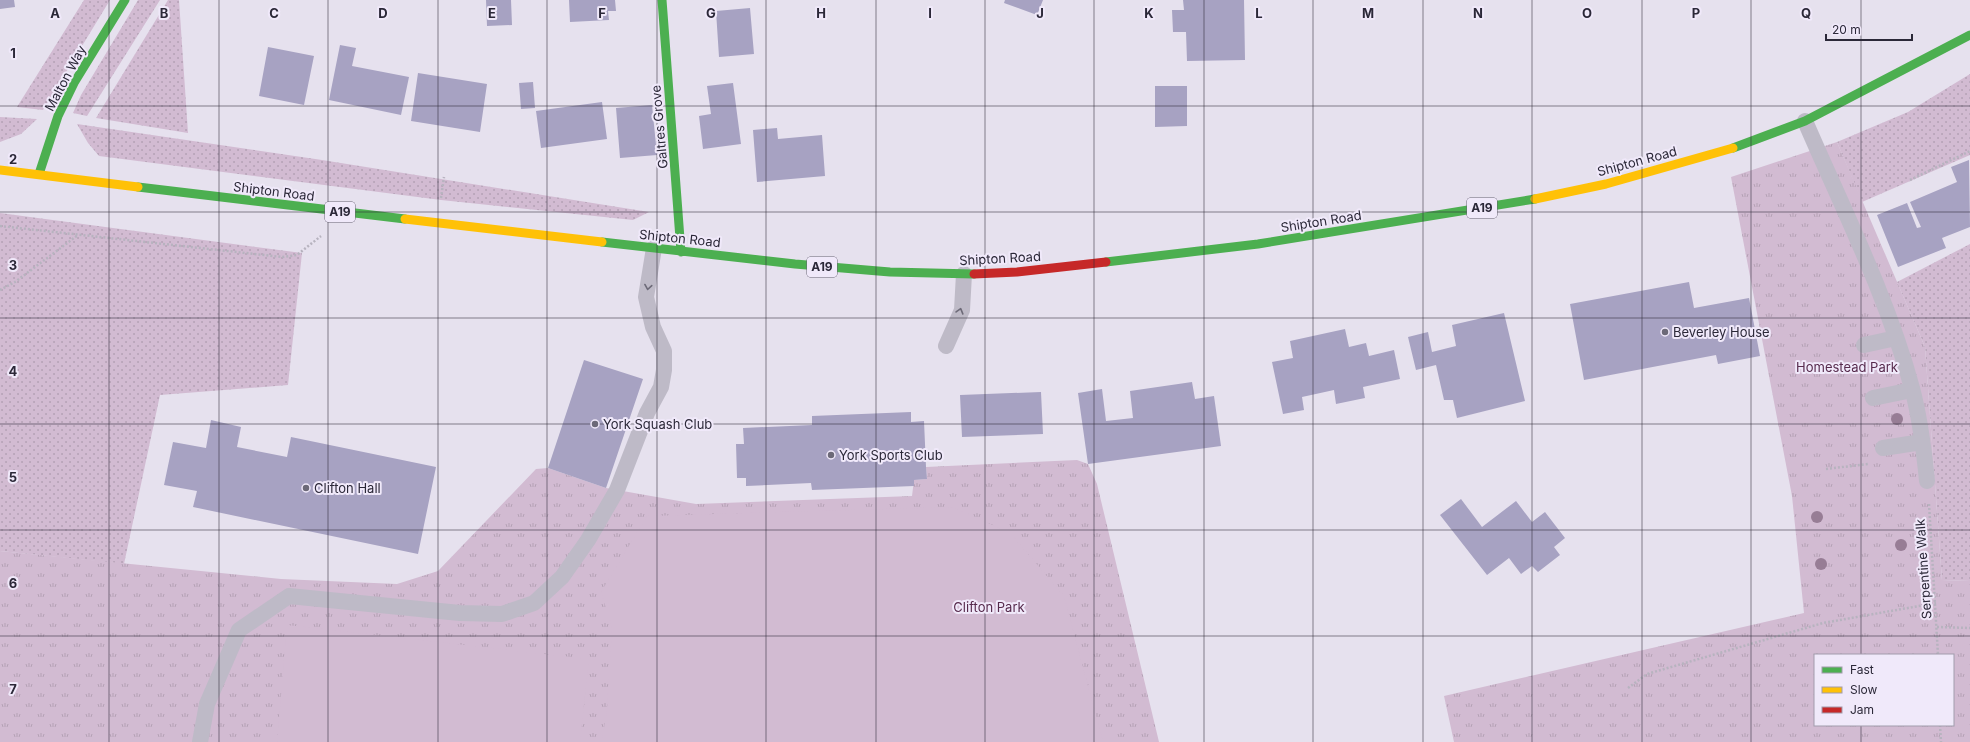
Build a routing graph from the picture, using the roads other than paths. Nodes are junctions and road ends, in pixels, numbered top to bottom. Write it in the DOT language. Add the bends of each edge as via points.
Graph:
graph roads {
  1 [pos="125,0"];
  2 [pos="662,0"];
  3 [pos="1970,35"];
  4 [pos="1805,121"];
  5 [pos="0,170"];
  6 [pos="39,174"];
  7 [pos="654,248"];
  8 [pos="681,252"];
  9 [pos="964,274"];
  10 [pos="1896,338"];
  11 [pos="1864,345"];
  12 [pos="946,346"];
  13 [pos="1912,390"];
  14 [pos="1873,398"];
  15 [pos="1922,442"];
  16 [pos="1883,448"];
  17 [pos="1927,481"];
  18 [pos="200,742"];
  1 -- 6 [label="main road, Malton Way" via="74,84 58,116"];
  2 -- 8 [label="main road, Galtres Grove"];
  3 -- 4 [label="main road, Shipton Road / A19"];
  4 -- 9 [label="main road, Shipton Road / A19" via="1722,152 1606,184 1535,199 1258,244 1018,272"];
  4 -- 10 [label="lane" via="1882,299"];
  5 -- 6 [label="main road, Shipton Road / A19"];
  6 -- 7 [label="main road, Shipton Road / A19"];
  7 -- 8 [label="main road, Shipton Road / A19"];
  7 -- 18 [label="lane, one-way" via="646,297 653,327 664,351 661,387 647,413 617,490 588,540 562,577 534,603 502,614 460,613 290,596 239,630 207,704"];
  8 -- 9 [label="main road, Shipton Road / A19" via="884,272"];
  12 -- 9 [label="lane, one-way" via="962,310"];
  10 -- 11 [label="lane"];
  10 -- 13 [label="lane"];
  13 -- 14 [label="lane"];
  13 -- 15 [label="lane"];
  15 -- 16 [label="lane"];
  15 -- 17 [label="lane"];
}
